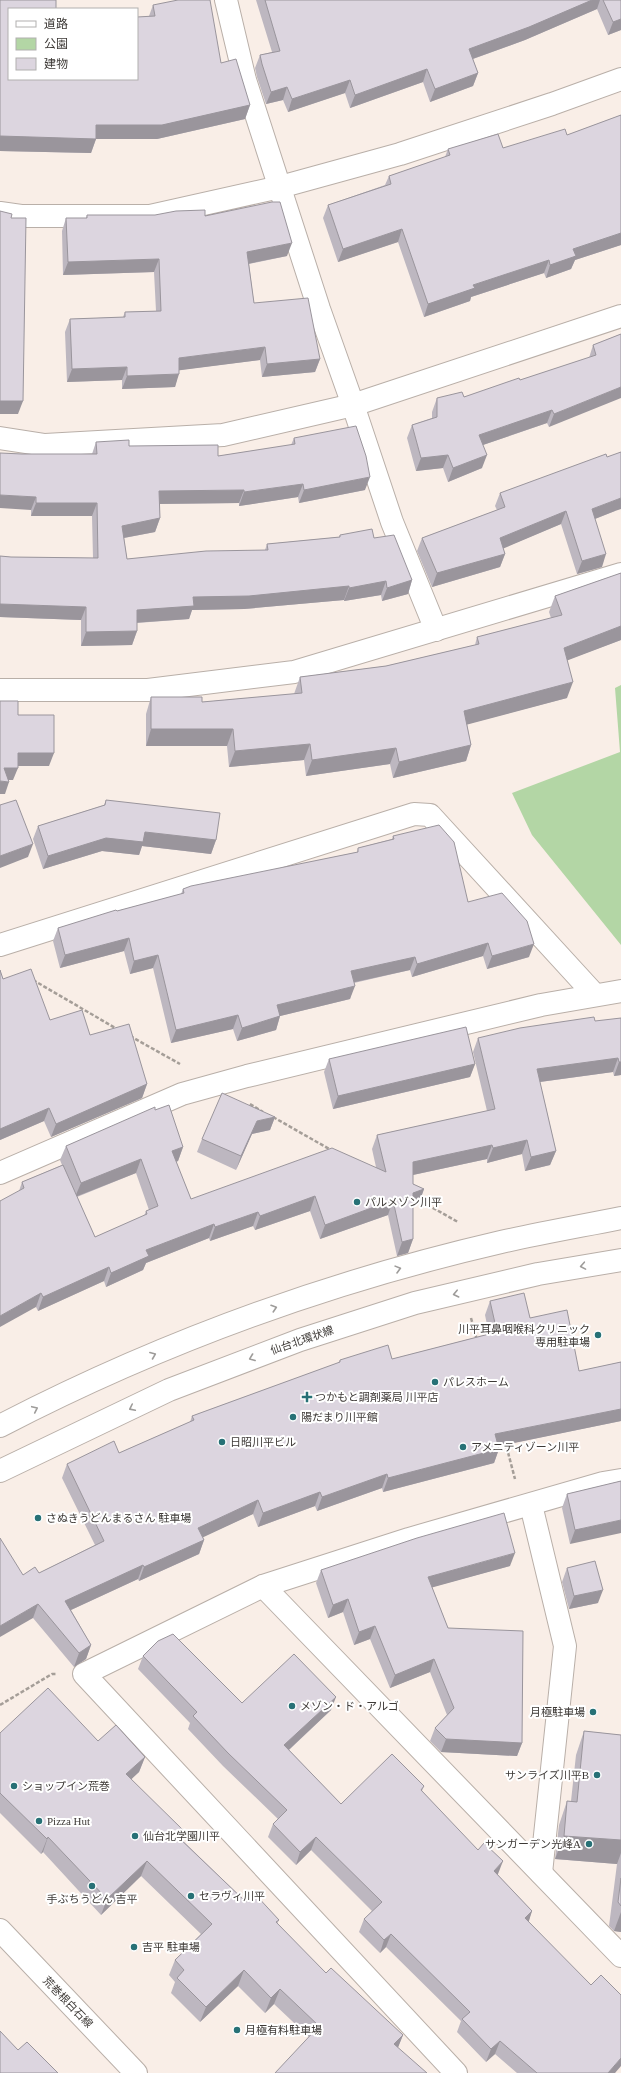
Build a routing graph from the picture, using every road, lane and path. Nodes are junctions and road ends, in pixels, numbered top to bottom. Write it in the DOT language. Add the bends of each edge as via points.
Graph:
graph roads {
  1 [pos="226,0"];
  2 [pos="621,79"];
  3 [pos="280,187"];
  4 [pos="0,213"];
  5 [pos="621,316"];
  6 [pos="353,405"];
  7 [pos="0,438"];
  8 [pos="621,574"];
  9 [pos="436,630"];
  10 [pos="0,690"];
  11 [pos="0,945"];
  12 [pos="621,992"];
  13 [pos="595,995"];
  14 [pos="0,1174"];
  15 [pos="621,1218"];
  16 [pos="621,1260"];
  17 [pos="470,1314"];
  18 [pos="478,1343"];
  19 [pos="0,1426"];
  20 [pos="504,1440"];
  21 [pos="0,1471"];
  22 [pos="621,1480"];
  23 [pos="527,1506"];
  24 [pos="263,1586"];
  25 [pos="84,1674"];
  26 [pos="0,1705"];
  27 [pos="541,1873"];
  28 [pos="0,1930"];
  29 [pos="621,1956"];
  30 [pos="136,2073"];
  31 [pos="456,2073"];
  1 -- 3 [label="street" via="245,80"];
  2 -- 3 [label="street" via="400,154"];
  3 -- 4 [label="street" via="150,216 21,216"];
  3 -- 6 [label="street"];
  5 -- 6 [label="street"];
  6 -- 7 [label="street" via="222,436 45,445"];
  6 -- 9 [label="street" via="392,522"];
  8 -- 9 [label="street"];
  9 -- 10 [label="street" via="294,672 148,690"];
  11 -- 13 [label="street" via="414,814 430,815"];
  12 -- 13 [label="street"];
  13 -- 14 [label="street" via="541,1005 182,1094"];
  19 -- 15 [label="street, one-way" via="130,1364 238,1321 362,1279 493,1244"];
  16 -- 21 [label="street, 仙台北環状線, one-way" via="538,1274 416,1303 300,1340 169,1390"];
  17 -- 18 [label="path"];
  20 -- 23 [label="path"];
  22 -- 23 [label="street"];
  23 -- 24 [label="street" via="409,1539"];
  23 -- 27 [label="street" via="565,1646"];
  24 -- 25 [label="street"];
  24 -- 27 [label="street"];
  25 -- 26 [label="path" via="52,1674"];
  25 -- 31 [label="street"];
  27 -- 29 [label="street"];
  28 -- 30 [label="street, 荒巻根白石線"];
}
